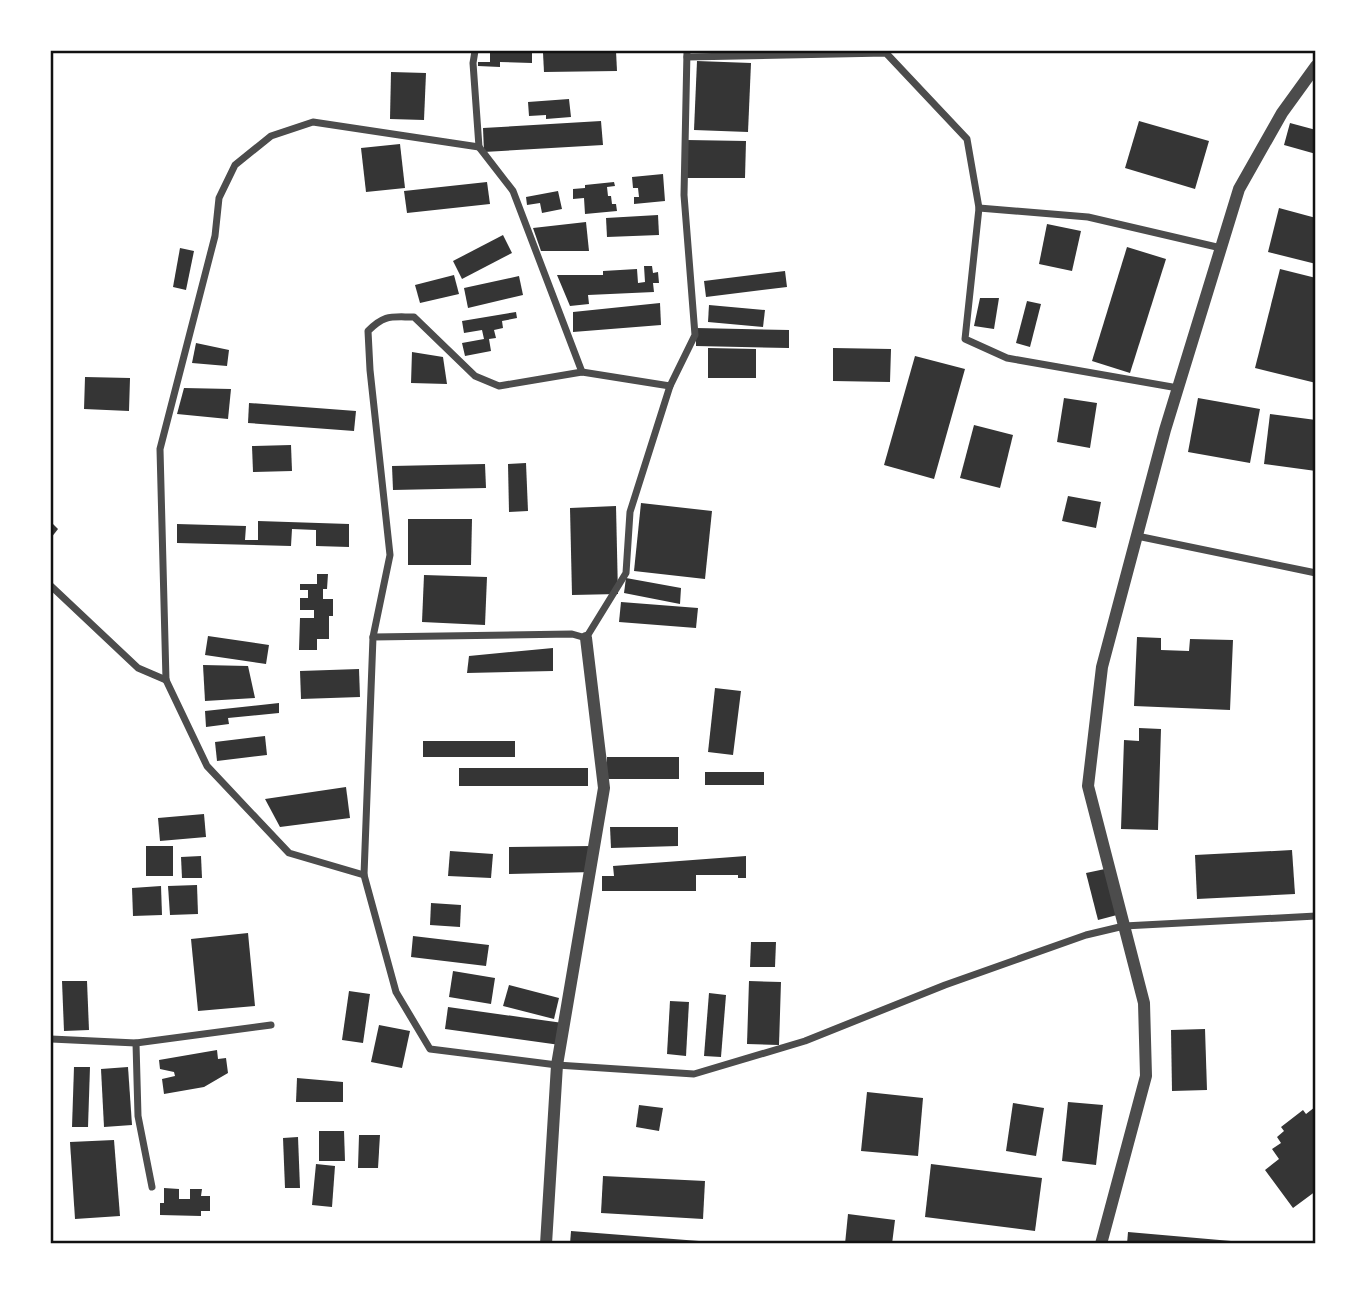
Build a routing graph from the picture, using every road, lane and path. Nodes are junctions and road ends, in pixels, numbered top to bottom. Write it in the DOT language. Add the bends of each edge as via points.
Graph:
graph roads {
  1 [pos="475,51"];
  2 [pos="886,52"];
  3 [pos="687,54"];
  4 [pos="1316,66"];
  5 [pos="479,147"];
  6 [pos="979,208"];
  7 [pos="1221,248"];
  8 [pos="582,372"];
  9 [pos="670,386"];
  10 [pos="1178,388"];
  11 [pos="1137,536"];
  12 [pos="1316,573"];
  13 [pos="51,586"];
  14 [pos="373,637"];
  15 [pos="586,638"];
  16 [pos="166,680"];
  17 [pos="364,875"];
  18 [pos="1316,916"];
  19 [pos="1124,926"];
  20 [pos="271,1025"];
  21 [pos="51,1039"];
  22 [pos="136,1043"];
  23 [pos="557,1065"];
  24 [pos="152,1187"];
  25 [pos="546,1244"];
  26 [pos="1101,1244"];
  1 -- 5 [label="street"];
  2 -- 3 [label="street"];
  2 -- 6 [label="street" via="967,139"];
  3 -- 9 [label="street" via="684,194 695,335"];
  4 -- 7 [label="street" via="1282,113 1239,189"];
  5 -- 8 [label="street" via="513,191"];
  5 -- 16 [label="street" via="313,122 271,136 235,165 219,198 215,236 160,449"];
  6 -- 7 [label="street" via="1088,216"];
  6 -- 10 [label="street" via="965,339 1007,358"];
  7 -- 10 [label="street"];
  8 -- 9 [label="street"];
  8 -- 14 [label="street" via="499,386 475,376 414,317 384,317 368,331 390,555"];
  9 -- 15 [label="street" via="630,512 626,573"];
  10 -- 11 [label="street"];
  11 -- 12 [label="street"];
  11 -- 19 [label="street" via="1102,667 1088,786"];
  13 -- 16 [label="street" via="138,668"];
  14 -- 15 [label="street" via="572,634"];
  14 -- 17 [label="street"];
  15 -- 23 [label="street" via="604,788"];
  16 -- 17 [label="street" via="207,766 289,853"];
  17 -- 23 [label="street" via="396,992 429,1049"];
  18 -- 19 [label="street"];
  19 -- 23 [label="street" via="945,985 804,1041 694,1074"];
  19 -- 26 [label="street" via="1144,1003 1146,1076"];
  20 -- 22 [label="street"];
  21 -- 22 [label="street"];
  22 -- 24 [label="street" via="138,1116"];
  23 -- 25 [label="street"];
}
